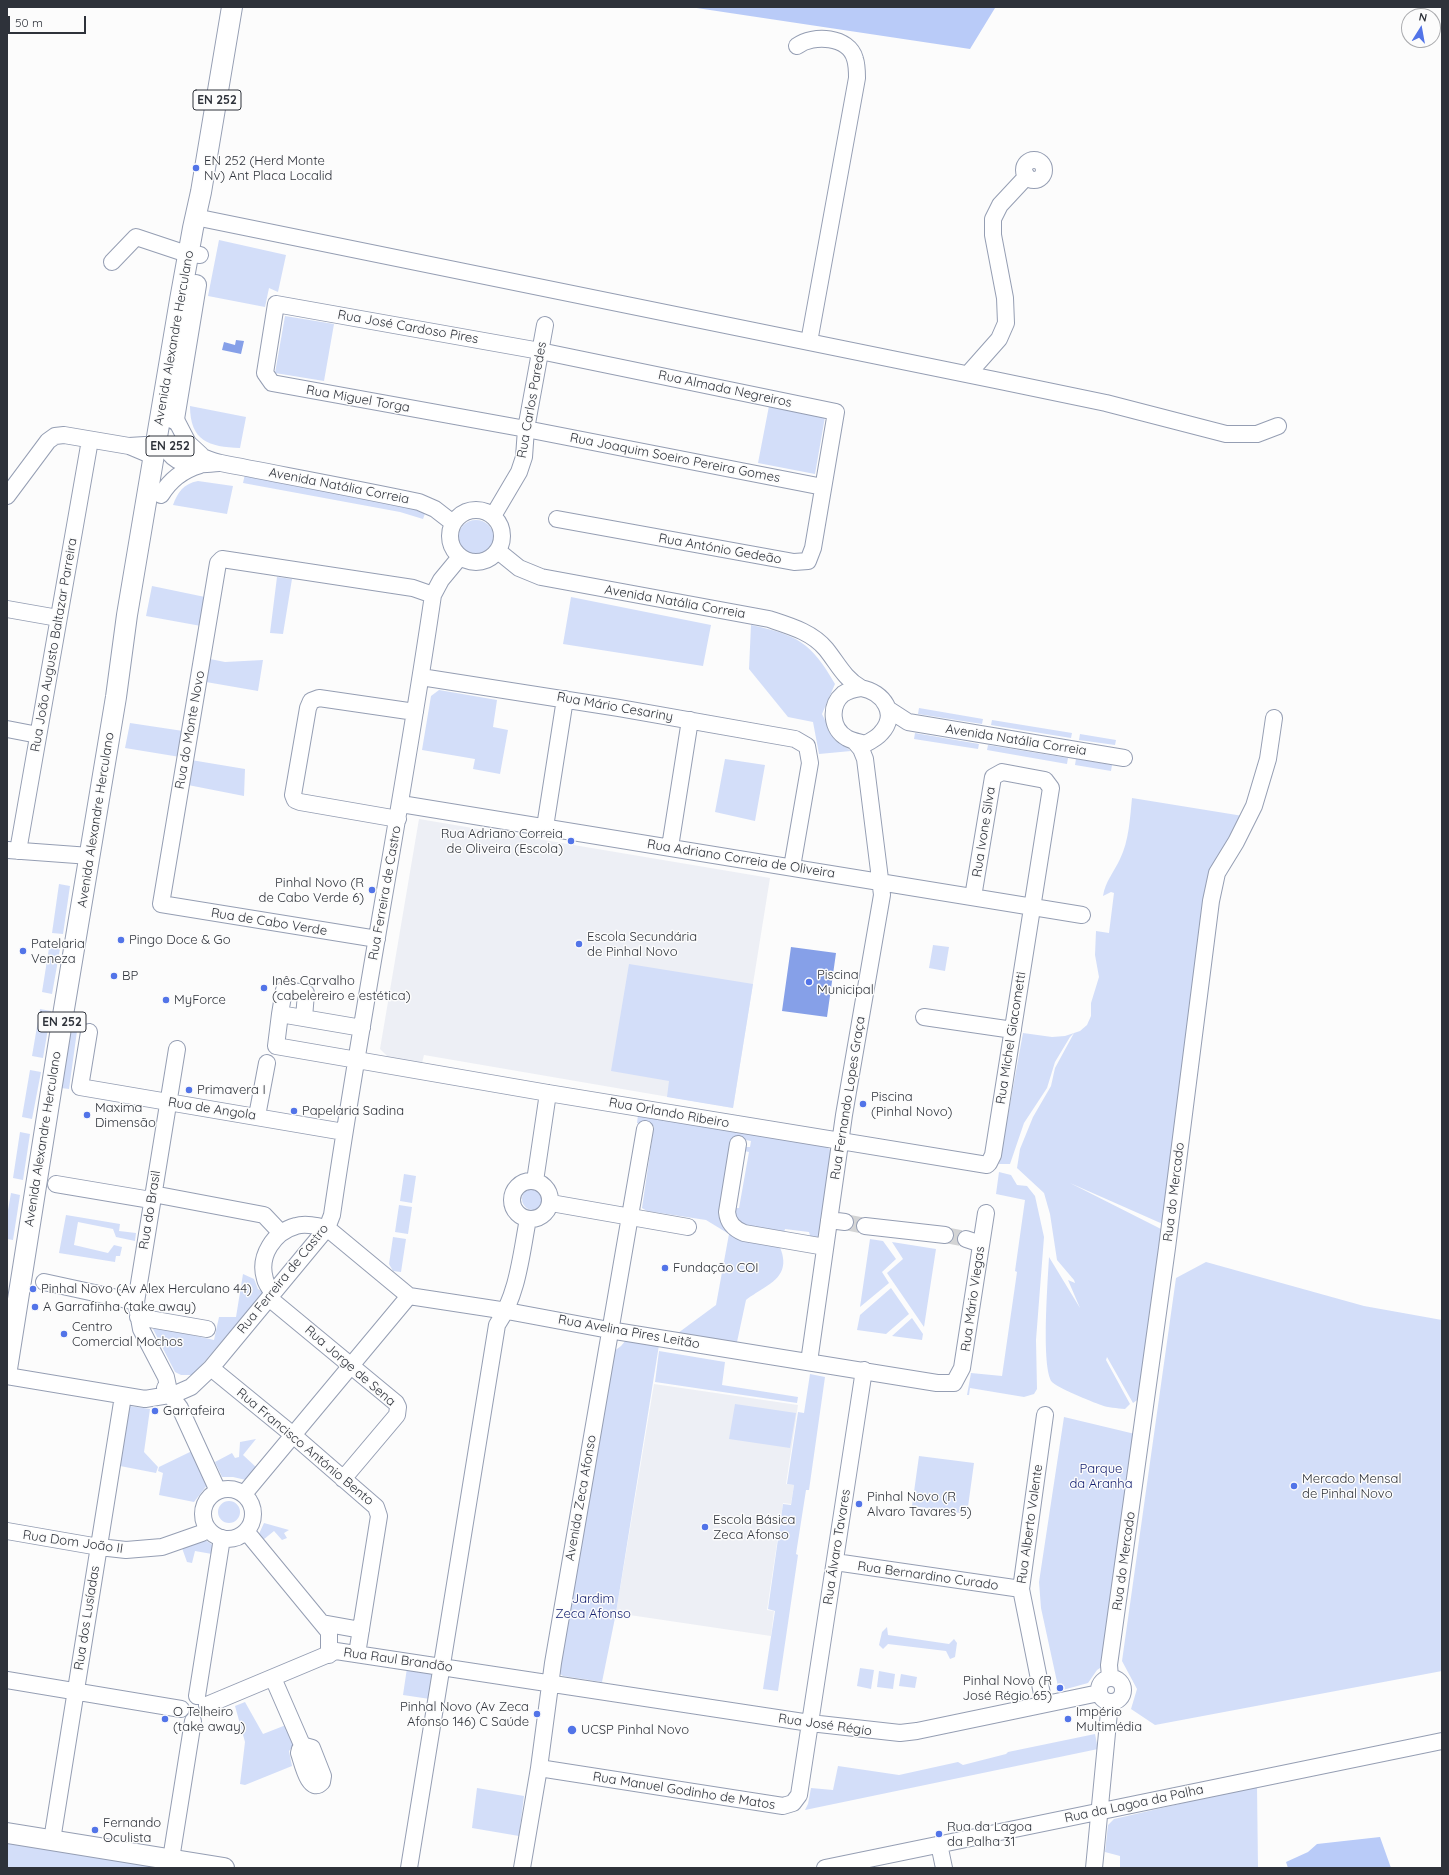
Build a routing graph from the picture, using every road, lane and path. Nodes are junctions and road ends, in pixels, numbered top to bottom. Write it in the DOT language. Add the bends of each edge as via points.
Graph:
graph roads {
  1 [pos="232,7"];
  2 [pos="797,46"];
  3 [pos="1027,176"];
  4 [pos="198,218"];
  5 [pos="194,254"];
  6 [pos="112,262"];
  7 [pos="276,304"];
  8 [pos="546,325"];
  9 [pos="809,342"];
  10 [pos="540,351"];
  11 [pos="968,374"];
  12 [pos="175,418"];
  13 [pos="1278,426"];
  14 [pos="526,429"];
  15 [pos="90,440"];
  16 [pos="162,452"];
  17 [pos="209,462"];
  18 [pos="823,487"];
  19 [pos="162,495"];
  20 [pos="7,496"];
  21 [pos="493,516"];
  22 [pos="557,519"];
  23 [pos="453,523"];
  24 [pos="498,551"];
  25 [pos="460,558"];
  26 [pos="433,595"];
  27 [pos="7,609"];
  28 [pos="58,618"];
  29 [pos="841,671"];
  30 [pos="421,677"];
  31 [pos="861,688"];
  32 [pos="842,695"];
  33 [pos="116,697"];
  34 [pos="565,699"];
  35 [pos="888,709"];
  36 [pos="415,712"];
  37 [pos="1274,718"];
  38 [pos="690,720"];
  39 [pos="908,722"];
  40 [pos="7,730"];
  41 [pos="38,735"];
  42 [pos="878,736"];
  43 [pos="855,742"];
  44 [pos="1124,758"];
  45 [pos="865,759"];
  46 [pos="399,812"];
  47 [pos="545,827"];
  48 [pos="670,847"];
  49 [pos="12,851"];
  50 [pos="90,856"];
  51 [pos="792,867"];
  52 [pos="882,882"];
  53 [pos="973,897"];
  54 [pos="161,904"];
  55 [pos="1032,906"];
  56 [pos="1082,915"];
  57 [pos="377,939"];
  58 [pos="280,1014"];
  59 [pos="924,1017"];
  60 [pos="304,1018"];
  61 [pos="362,1028"];
  62 [pos="1013,1030"];
  63 [pos="89,1032"];
  64 [pos="177,1049"];
  65 [pos="356,1060"];
  66 [pos="267,1064"];
  67 [pos="548,1093"];
  68 [pos="168,1102"];
  69 [pos="257,1116"];
  70 [pos="645,1129"];
  71 [pos="344,1132"];
  72 [pos="840,1141"];
  73 [pos="738,1144"];
  74 [pos="983,1165"];
  75 [pos="535,1181"];
  76 [pos="56,1184"];
  77 [pos="152,1197"];
  78 [pos="551,1204"];
  79 [pos="986,1213"];
  80 [pos="630,1217"];
  81 [pos="528,1219"];
  82 [pos="829,1220"];
  83 [pos="845,1222"];
  84 [pos="865,1226"];
  85 [pos="688,1227"];
  86 [pos="327,1228"];
  87 [pos="281,1233"];
  88 [pos="946,1235"];
  89 [pos="825,1247"];
  90 [pos="44,1282"];
  91 [pos="271,1295"];
  92 [pos="409,1296"];
  93 [pos="137,1309"];
  94 [pos="507,1310"];
  95 [pos="207,1329"];
  96 [pos="610,1330"];
  97 [pos="809,1362"];
  98 [pos="351,1366"];
  99 [pos="211,1368"];
  100 [pos="7,1369"];
  101 [pos="864,1370"];
  102 [pos="162,1372"];
  103 [pos="7,1376"];
  104 [pos="954,1383"];
  105 [pos="194,1384"];
  106 [pos="123,1396"];
  107 [pos="170,1396"];
  108 [pos="145,1399"];
  109 [pos="1045,1415"];
  110 [pos="293,1435"];
  111 [pos="343,1479"];
  112 [pos="218,1491"];
  113 [pos="244,1494"];
  114 [pos="207,1528"];
  115 [pos="7,1531"];
  116 [pos="244,1534"];
  117 [pos="222,1538"];
  118 [pos="99,1548"];
  119 [pos="835,1562"];
  120 [pos="1020,1589"];
  121 [pos="322,1623"];
  122 [pos="361,1630"];
  123 [pos="357,1654"];
  124 [pos="329,1655"];
  125 [pos="443,1666"];
  126 [pos="1110,1677"];
  127 [pos="273,1678"];
  128 [pos="7,1680"];
  129 [pos="550,1683"];
  130 [pos="75,1692"];
  131 [pos="1104,1697"];
  132 [pos="202,1700"];
  133 [pos="1044,1704"];
  134 [pos="181,1709"];
  135 [pos="193,1721"];
  136 [pos="810,1723"];
  137 [pos="1442,1741"];
  138 [pos="303,1747"];
  139 [pos="540,1768"];
  140 [pos="1099,1811"];
  141 [pos="7,1833"];
  142 [pos="52,1840"];
  143 [pos="939,1844"];
  144 [pos="171,1859"];
  145 [pos="224,1868"];
  146 [pos="408,1868"];
  147 [pos="522,1868"];
  148 [pos="825,1868"];
  149 [pos="944,1868"];
  150 [pos="1094,1868"];
  1 -- 4 [label="main road, Avenida Alexandre Herculano / EN 252"];
  2 -- 9 [label="street" via="803,41 817,38 845,45 855,58 857,78"];
  3 -- 11 [label="street" via="1000,205 993,219 993,234 1005,298 1006,323 999,339"];
  4 -- 5 [label="main road, Avenida Alexandre Herculano / EN 252"];
  4 -- 9 [label="street"];
  5 -- 6 [label="street" via="136,237"];
  5 -- 12 [label="main road, Avenida Alexandre Herculano / EN 252"];
  5 -- 16 [label="main road, Avenida Alexandre Herculano / EN 252"];
  7 -- 10 [label="street, Rua José Cardoso Pires"];
  7 -- 14 [label="street, Rua Miguel Torga" via="265,373 272,384"];
  8 -- 10 [label="street, Rua Carlos Paredes"];
  9 -- 11 [label="street"];
  10 -- 14 [label="street, Rua Carlos Paredes"];
  10 -- 18 [label="street, Rua Almada Negreiros" via="836,412"];
  11 -- 13 [label="street" via="1106,403 1226,434 1257,434"];
  12 -- 16 [label="main road, Avenida Alexandre Herculano / EN 252"];
  12 -- 17 [label="street, Avenida Natália Correia" via="188,443"];
  14 -- 18 [label="street, Rua Joaquim Soeiro Pereira Gomes"];
  14 -- 21 [label="street, Rua Carlos Paredes" via="524,457 519,472"];
  15 -- 16 [label="street, Avenida Natália Correia" via="129,446 145,453"];
  15 -- 20 [label="street, Avenida Natália Correia" via="64,435 55,436 48,441"];
  15 -- 28 [label="street, Rua João Augusto Baltazar Parreira"];
  16 -- 17 [label="street, Avenida Natália Correia" via="182,451"];
  16 -- 19 [label="main road, Avenida Alexandre Herculano / EN 252"];
  16 -- 33 [label="main road, Avenida Alexandre Herculano / EN 252" via="125,627"];
  17 -- 19 [label="street" via="180,474"];
  17 -- 23 [label="street, Avenida Natália Correia" via="419,502 435,509"];
  18 -- 22 [label="street, Rua António Gedeão" via="813,548 808,561 794,562"];
  19 -- 33 [label="main road, Avenida Alexandre Herculano / EN 252" via="136,624"];
  21 -- 23 [label="street" via="486,512 471,510"];
  21 -- 24 [label="street" via="503,536"];
  23 -- 25 [label="street" via="450,530 451,545"];
  24 -- 25 [label="street" via="485,561 476,563"];
  24 -- 29 [label="street, Avenida Natália Correia" via="519,568 541,577 769,619 802,630 825,648"];
  25 -- 26 [label="street, Rua Ferreira de Castro" via="448,571"];
  26 -- 30 [label="street, Rua Ferreira de Castro"];
  26 -- 54 [label="street, Rua do Monte Novo" via="413,588 222,559 218,563"];
  27 -- 28 [label="street"];
  28 -- 41 [label="street, Rua João Augusto Baltazar Parreira"];
  29 -- 31 [label="street, Avenida Natália Correia"];
  29 -- 32 [label="street, Avenida Natália Correia" via="844,685"];
  30 -- 34 [label="street, Rua Mário Cesariny"];
  30 -- 36 [label="street, Rua Ferreira de Castro"];
  31 -- 32 [label="street"];
  31 -- 35 [label="street" via="878,694"];
  32 -- 43 [label="street" via="837,702 834,718 839,732"];
  33 -- 50 [label="main road, Avenida Alexandre Herculano / EN 252"];
  34 -- 38 [label="street, Rua Mário Cesariny"];
  34 -- 47 [label="street"];
  35 -- 39 [label="street, Avenida Natália Correia"];
  35 -- 42 [label="street" via="888,719"];
  36 -- 46 [label="street, Rua Ferreira de Castro"];
  36 -- 46 [label="street, Rua Adriano Correia de Oliveira" via="319,698 311,701 293,795 295,800 300,802"];
  37 -- 126 [label="street, Rua do Mercado" via="1268,759 1254,806 1217,873 1211,901 1167,1248 1109,1665"];
  38 -- 48 [label="street"];
  38 -- 51 [label="street, Rua Mário Cesariny" via="794,739 807,746 810,762"];
  39 -- 42 [label="street, Avenida Natália Correia" via="894,725"];
  39 -- 44 [label="street, Avenida Natália Correia"];
  40 -- 41 [label="street"];
  41 -- 49 [label="street, Rua João Augusto Baltazar Parreira"];
  42 -- 43 [label="street" via="865,744"];
  42 -- 45 [label="street"];
  43 -- 45 [label="street, Rua Fernando Lopes Graça"];
  45 -- 52 [label="street, Rua Fernando Lopes Graça"];
  46 -- 47 [label="street, Rua Adriano Correia de Oliveira"];
  46 -- 57 [label="street, Rua Ferreira de Castro"];
  47 -- 48 [label="street, Rua Adriano Correia de Oliveira"];
  48 -- 51 [label="street, Rua Adriano Correia de Oliveira"];
  49 -- 50 [label="street"];
  50 -- 100 [label="main road, Avenida Alexandre Herculano / EN 252"];
  51 -- 52 [label="street, Rua Adriano Correia de Oliveira"];
  52 -- 53 [label="street, Rua Adriano Correia de Oliveira"];
  52 -- 72 [label="street, Rua Fernando Lopes Graça" via="882,895"];
  53 -- 55 [label="street, Rua Adriano Correia de Oliveira"];
  53 -- 55 [label="street, Rua Ivone Silva" via="992,780 995,774 1002,772 1024,775 1045,780 1051,788"];
  54 -- 57 [label="street, Rua de Cabo Verde"];
  55 -- 56 [label="street, Rua Adriano Correia de Oliveira"];
  55 -- 62 [label="street, Rua Michel Giacometti"];
  57 -- 61 [label="street, Rua Ferreira de Castro"];
  58 -- 60 [label="street"];
  58 -- 60 [label="street" via="284,990 306,993"];
  58 -- 65 [label="street, Rua Orlando Ribeiro" via="276,1046"];
  59 -- 62 [label="street"];
  60 -- 61 [label="street"];
  61 -- 65 [label="street, Rua Ferreira de Castro"];
  62 -- 74 [label="street, Rua Michel Giacometti" via="993,1155 990,1163"];
  63 -- 68 [label="street, Rua de Angola" via="80,1087"];
  64 -- 68 [label="street, Rua do Brasil"];
  65 -- 67 [label="street, Rua Orlando Ribeiro"];
  65 -- 71 [label="street, Rua Ferreira de Castro"];
  66 -- 69 [label="street"];
  67 -- 72 [label="street, Rua Orlando Ribeiro"];
  67 -- 75 [label="street"];
  68 -- 69 [label="street, Rua de Angola"];
  68 -- 77 [label="street, Rua do Brasil"];
  69 -- 71 [label="street, Rua de Angola"];
  70 -- 80 [label="street, Avenida Zeca Afonso"];
  71 -- 86 [label="street, Rua Ferreira de Castro" via="332,1215"];
  72 -- 74 [label="street, Rua Orlando Ribeiro"];
  72 -- 82 [label="street, Rua Fernando Lopes Graça"];
  73 -- 89 [label="street" via="727,1212 727,1218 733,1227 744,1233"];
  75 -- 78 [label="street" via="548,1190"];
  75 -- 81 [label="street" via="522,1183 512,1197 515,1210"];
  76 -- 77 [label="street"];
  77 -- 87 [label="street" via="264,1215"];
  77 -- 93 [label="street, Rua do Brasil"];
  78 -- 80 [label="street"];
  78 -- 81 [label="street" via="542,1217"];
  79 -- 104 [label="street, Rua Mário Viegas" via="973,1241 962,1368"];
  80 -- 85 [label="street"];
  80 -- 96 [label="street, Avenida Zeca Afonso"];
  81 -- 94 [label="street" via="513,1295"];
  82 -- 83 [label="street"];
  82 -- 89 [label="street, Rua Fernando Lopes Graça"];
  84 -- 88 [label="street"];
  86 -- 87 [label="street" via="297,1225"];
  86 -- 91 [label="street, Rua Ferreira de Castro"];
  86 -- 92 [label="street"];
  87 -- 91 [label="street" via="267,1250 264,1265 265,1280"];
  89 -- 97 [label="street, Rua Fernando Lopes Graça"];
  90 -- 93 [label="street"];
  91 -- 98 [label="street, Rua Jorge de Sena"];
  91 -- 99 [label="street, Rua Ferreira de Castro"];
  92 -- 94 [label="street, Rua Avelina Pires Leitão"];
  92 -- 98 [label="street"];
  93 -- 95 [label="street"];
  93 -- 102 [label="street, Rua do Brasil" via="141,1329"];
  94 -- 96 [label="street, Rua Avelina Pires Leitão"];
  94 -- 125 [label="street" via="497,1325"];
  96 -- 97 [label="street, Rua Avelina Pires Leitão"];
  96 -- 129 [label="street, Avenida Zeca Afonso"];
  97 -- 101 [label="street, Rua Avelina Pires Leitão"];
  98 -- 110 [label="street"];
  98 -- 111 [label="street, Rua Jorge de Sena" via="396,1403 398,1410"];
  99 -- 105 [label="street, Rua Ferreira de Castro"];
  99 -- 110 [label="street, Rua Francisco António Bento"];
  101 -- 104 [label="street, Rua Avelina Pires Leitão" via="937,1383"];
  101 -- 119 [label="street, Rua Álvaro Tavares"];
  102 -- 105 [label="street" via="178,1384"];
  102 -- 107 [label="street, Rua do Brasil" via="164,1386"];
  102 -- 108 [label="street"];
  103 -- 106 [label="street, Rua Ferreira de Castro"];
  105 -- 107 [label="street, Rua Ferreira de Castro"];
  106 -- 108 [label="street, Rua Ferreira de Castro"];
  106 -- 118 [label="street, Rua dos Lusíadas"];
  107 -- 108 [label="street, Rua Ferreira de Castro"];
  107 -- 112 [label="street, Rua do Brasil" via="180,1408"];
  109 -- 120 [label="street, Rua Alberto Valente"];
  110 -- 111 [label="street, Rua Francisco António Bento"];
  110 -- 113 [label="street"];
  111 -- 122 [label="street, Rua Francisco António Bento" via="373,1503 379,1516"];
  112 -- 113 [label="street" via="232,1489"];
  112 -- 114 [label="street" via="204,1507"];
  113 -- 116 [label="street" via="249,1500 253,1514 252,1522"];
  114 -- 117 [label="street"];
  114 -- 118 [label="street, Rua Dom João II" via="202,1533 154,1548"];
  115 -- 118 [label="street, Rua Dom João II"];
  116 -- 117 [label="street" via="230,1539"];
  116 -- 121 [label="street" via="250,1536"];
  117 -- 132 [label="street"];
  118 -- 130 [label="street, Rua dos Lusíadas"];
  119 -- 120 [label="street, Rua Bernardino Curado"];
  119 -- 136 [label="street, Rua Álvaro Tavares"];
  120 -- 133 [label="street, Rua Alberto Valente"];
  121 -- 122 [label="street"];
  121 -- 124 [label="street" via="329,1632"];
  122 -- 123 [label="street, Rua Francisco António Bento"];
  123 -- 124 [label="street, Rua Raul Brandão" via="336,1651"];
  123 -- 125 [label="street, Rua Raul Brandão"];
  124 -- 127 [label="street, Rua Raul Brandão"];
  125 -- 129 [label="street, Rua Raul Brandão"];
  125 -- 146 [label="street"];
  126 -- 131 [label="street" via="1100,1684"];
  126 -- 131 [label="street" via="1118,1680 1123,1694 1118,1700"];
  127 -- 132 [label="street, Rua Raul Brandão"];
  127 -- 138 [label="street"];
  128 -- 130 [label="street"];
  129 -- 136 [label="street, Rua José Régio"];
  129 -- 139 [label="street, Avenida Zeca Afonso"];
  130 -- 134 [label="street"];
  130 -- 142 [label="street, Rua dos Lusíadas"];
  131 -- 133 [label="street, Rua José Régio"];
  131 -- 140 [label="street"];
  132 -- 134 [label="street" via="188,1697"];
  132 -- 135 [label="street" via="204,1717"];
  133 -- 136 [label="street, Rua José Régio" via="900,1733"];
  134 -- 135 [label="street" via="185,1717"];
  135 -- 144 [label="street"];
  136 -- 139 [label="street, Rua Manuel Godinho de Matos" via="799,1795 793,1803 783,1806"];
  137 -- 140 [label="street, Rua da Lagoa da Palha"];
  139 -- 147 [label="street, Avenida Zeca Afonso"];
  140 -- 143 [label="street, Rua da Lagoa da Palha"];
  140 -- 150 [label="street"];
  141 -- 142 [label="main road"];
  142 -- 144 [label="main road"];
  143 -- 148 [label="street, Rua da Lagoa da Palha"];
  143 -- 149 [label="street"];
  144 -- 145 [label="main road"];
}
